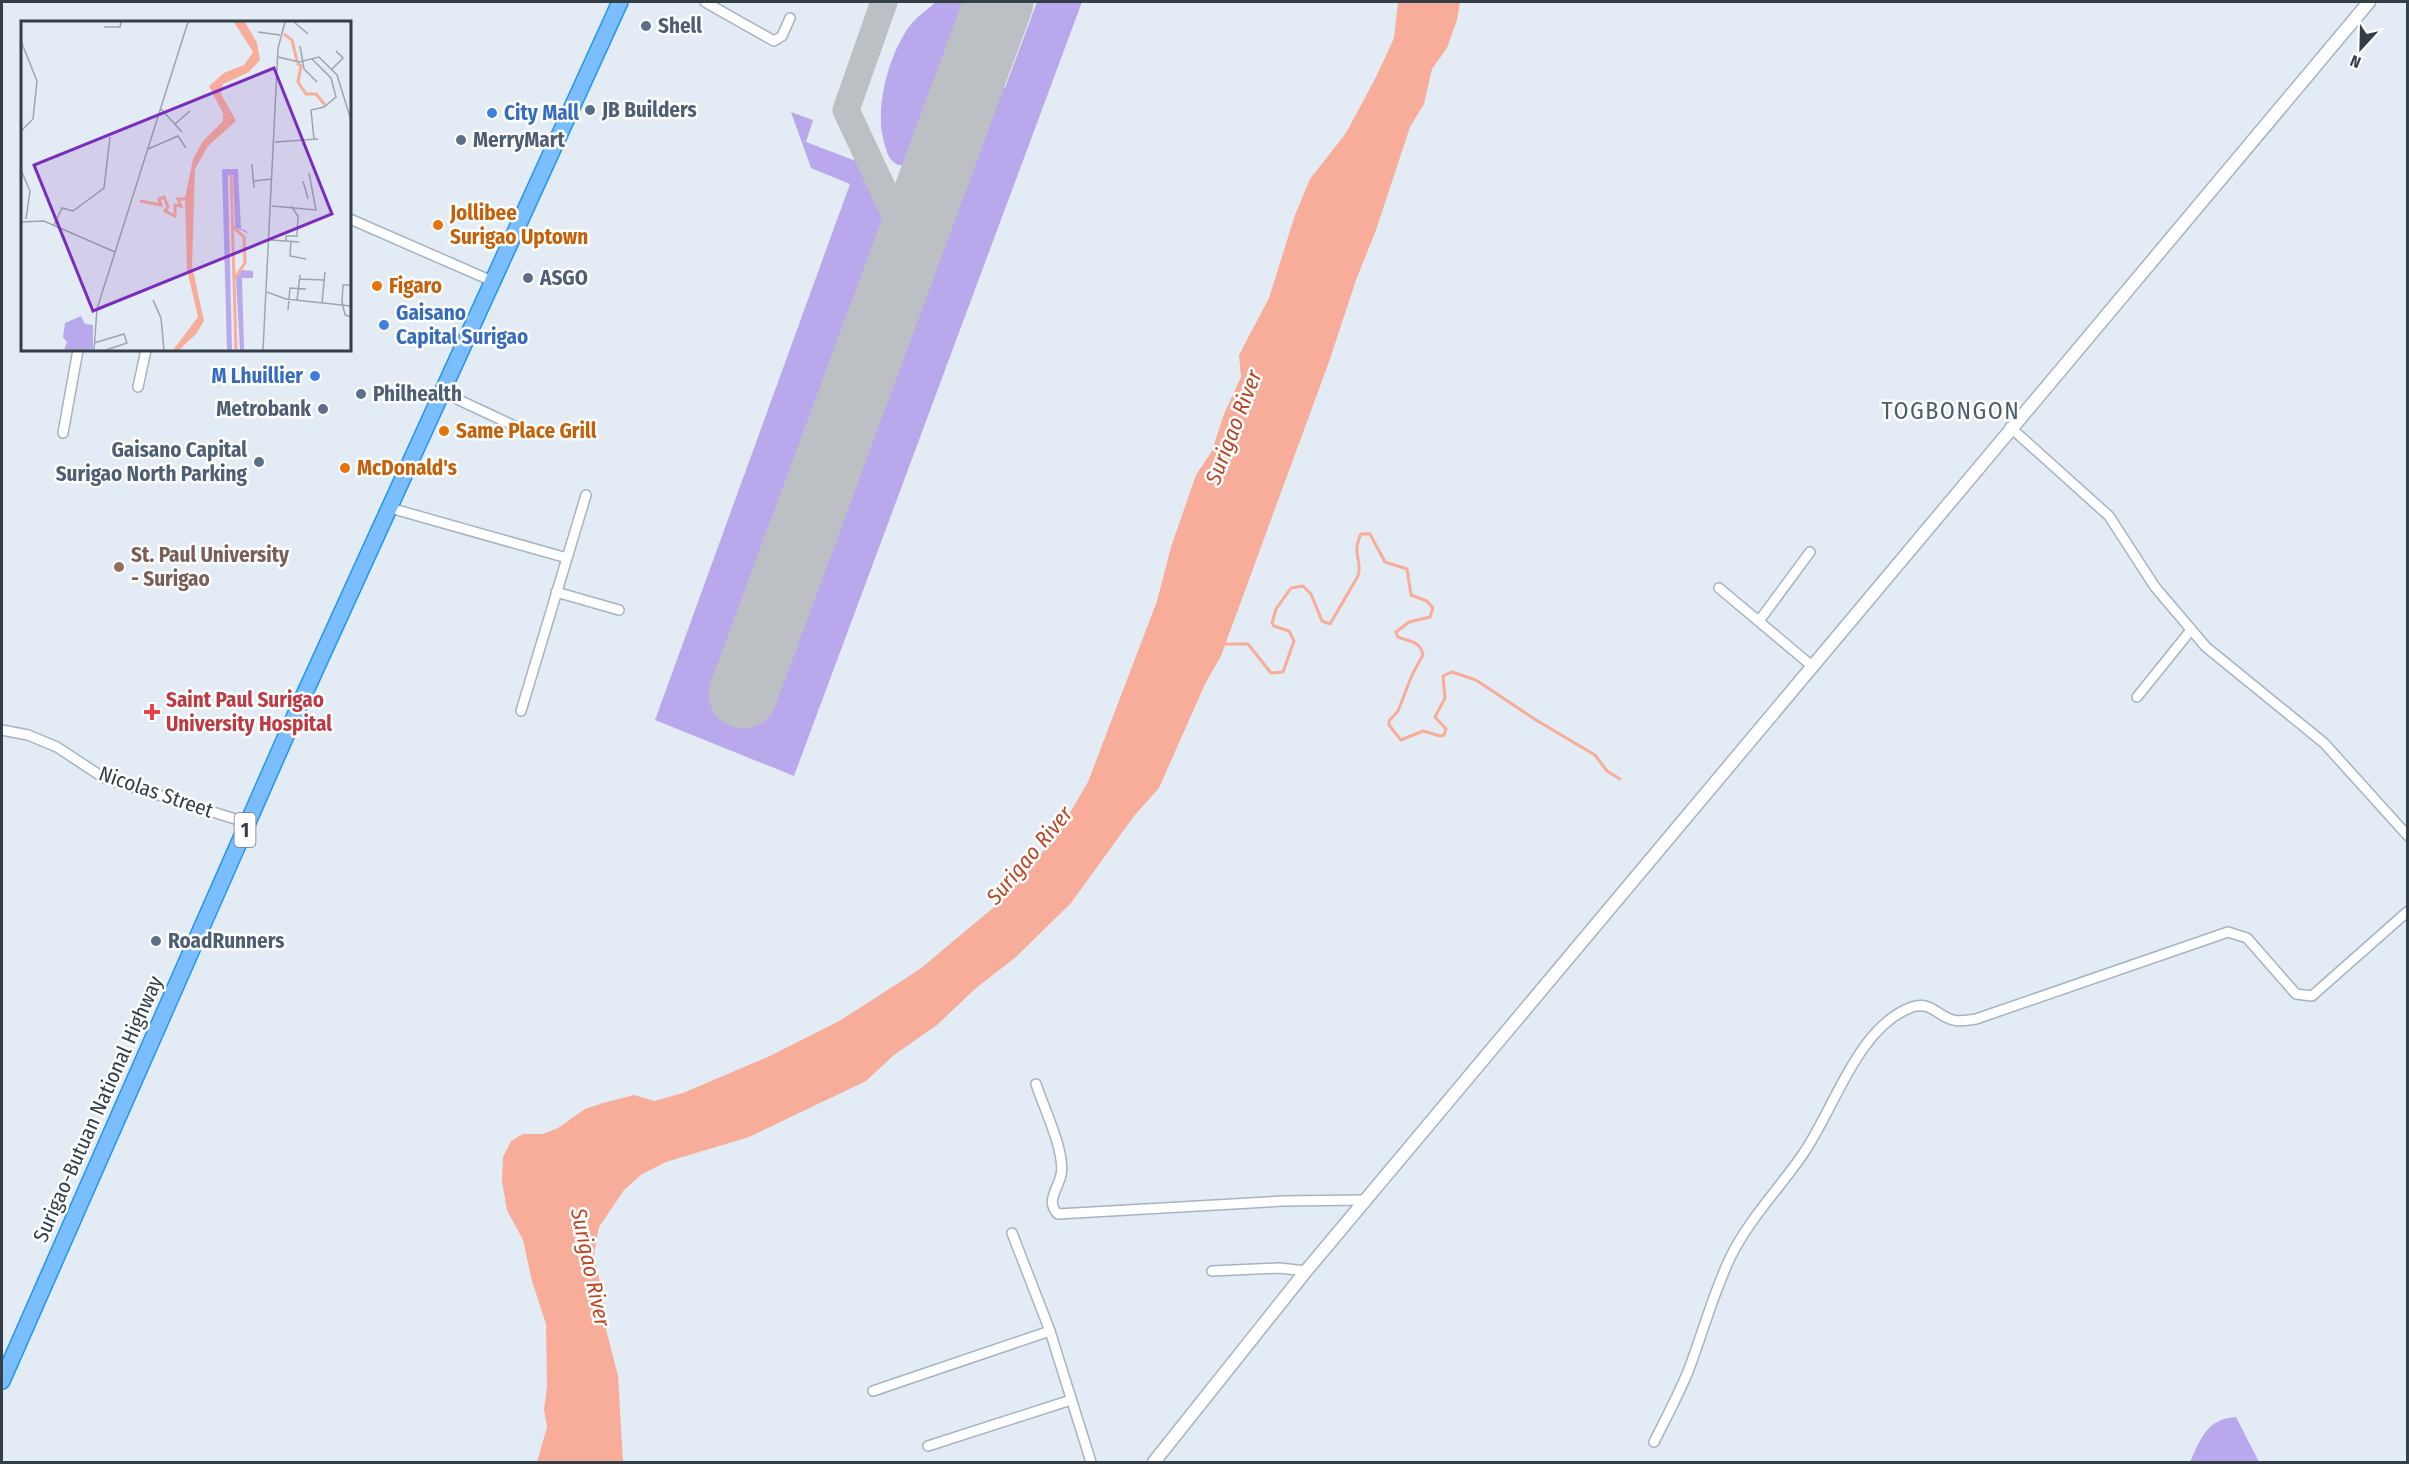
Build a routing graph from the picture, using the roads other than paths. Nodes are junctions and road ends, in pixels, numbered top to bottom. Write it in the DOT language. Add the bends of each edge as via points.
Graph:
graph roads {
  1 [pos="620,2"];
  2 [pos="705,2"];
  3 [pos="2368,2"];
  4 [pos="790,18"];
  5 [pos="351,219"];
  6 [pos="492,282"];
  7 [pos="78,351"];
  8 [pos="146,351"];
  9 [pos="138,387"];
  10 [pos="442,392"];
  11 [pos="2010,428"];
  12 [pos="523,430"];
  13 [pos="63,433"];
  14 [pos="586,495"];
  15 [pos="390,508"];
  16 [pos="1810,552"];
  17 [pos="567,558"];
  18 [pos="1719,588"];
  19 [pos="556,592"];
  20 [pos="619,610"];
  21 [pos="1759,621"];
  22 [pos="2191,630"];
  23 [pos="1812,666"];
  24 [pos="2137,697"];
  25 [pos="521,711"];
  26 [pos="2,730"];
  27 [pos="248,823"];
  28 [pos="2408,836"];
  29 [pos="2408,911"];
  30 [pos="1036,1083"];
  31 [pos="1365,1200"];
  32 [pos="1012,1233"];
  33 [pos="1212,1271"];
  34 [pos="1306,1271"];
  35 [pos="1050,1331"];
  36 [pos="2,1381"];
  37 [pos="873,1391"];
  38 [pos="1071,1400"];
  39 [pos="1654,1442"];
  40 [pos="928,1446"];
  41 [pos="1091,1462"];
  42 [pos="1154,1462"];
  1 -- 6 [label="highway, Surigao-Butuan National Highway / 1"];
  2 -- 4 [label="street" via="774,41 782,36"];
  3 -- 11 [label="street"];
  5 -- 6 [label="street"];
  6 -- 10 [label="highway, Surigao-Butuan National Highway / 1"];
  7 -- 13 [label="street"];
  8 -- 9 [label="street"];
  10 -- 12 [label="street"];
  10 -- 15 [label="highway, Surigao-Butuan National Highway / 1"];
  11 -- 22 [label="street" via="2109,516 2139,565"];
  11 -- 23 [label="street"];
  14 -- 17 [label="street"];
  15 -- 17 [label="street"];
  15 -- 27 [label="highway, Surigao-Butuan National Highway / 1"];
  16 -- 21 [label="street"];
  17 -- 19 [label="street"];
  18 -- 21 [label="street"];
  19 -- 20 [label="street"];
  19 -- 25 [label="street"];
  21 -- 23 [label="street"];
  22 -- 24 [label="street"];
  22 -- 28 [label="street" via="2324,743"];
  23 -- 31 [label="street"];
  26 -- 27 [label="street, Nicolas Street" via="44,741 104,778"];
  27 -- 36 [label="highway, Surigao-Butuan National Highway / 1"];
  29 -- 39 [label="street" via="2312,996 2296,994 2247,938 2228,932 1976,1019 1955,1021 1932,1007 1918,1006 1889,1020 1867,1046 1804,1152 1757,1213 1732,1255 1682,1385"];
  30 -- 31 [label="street" via="1062,1166 1051,1200 1058,1214"];
  31 -- 34 [label="street"];
  32 -- 35 [label="street"];
  33 -- 34 [label="street"];
  34 -- 42 [label="street"];
  35 -- 37 [label="street"];
  35 -- 38 [label="street"];
  38 -- 40 [label="street"];
  38 -- 41 [label="street"];
}
